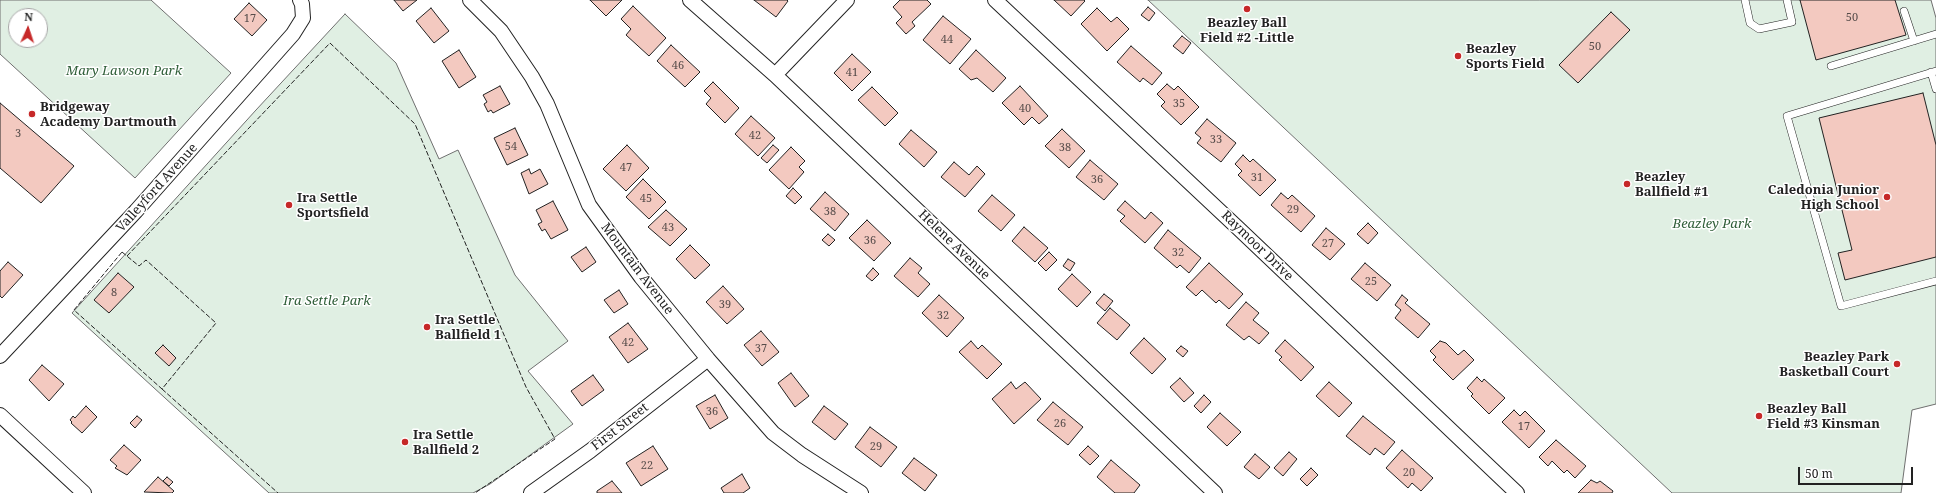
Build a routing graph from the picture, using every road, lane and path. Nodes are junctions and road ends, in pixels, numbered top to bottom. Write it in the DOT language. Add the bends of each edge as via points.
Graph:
graph roads {
  1 [pos="470,0"];
  2 [pos="690,0"];
  3 [pos="846,0"];
  4 [pos="995,0"];
  5 [pos="1745,0"];
  6 [pos="1787,0"];
  7 [pos="301,6"];
  8 [pos="1904,11"];
  9 [pos="1936,34"];
  10 [pos="1914,41"];
  11 [pos="1831,66"];
  12 [pos="1934,72"];
  13 [pos="774,75"];
  14 [pos="1936,89"];
  15 [pos="1936,281"];
  16 [pos="0,356"];
  17 [pos="708,359"];
  18 [pos="0,415"];
  19 [pos="84,493"];
  20 [pos="531,493"];
  21 [pos="861,493"];
  22 [pos="1215,493"];
  23 [pos="1517,493"];
  1 -- 17 [label="street, Mountain Avenue" via="501,31 532,77 589,205 641,277"];
  2 -- 13 [label="street, Helene Avenue"];
  3 -- 13 [label="street"];
  4 -- 23 [label="street, Raymoor Drive"];
  5 -- 6 [label="lane" via="1750,23 1759,29 1792,22"];
  7 -- 16 [label="street, Valleyford Avenue" via="302,21 293,34 214,125"];
  8 -- 10 [label="lane"];
  9 -- 10 [label="lane"];
  10 -- 11 [label="lane"];
  12 -- 14 [label="lane"];
  12 -- 15 [label="lane" via="1787,116 1841,306"];
  13 -- 22 [label="street, Helene Avenue"];
  17 -- 20 [label="street, First Street" via="590,451"];
  17 -- 21 [label="street, Mountain Avenue" via="773,433"];
  18 -- 19 [label="street"];
}
